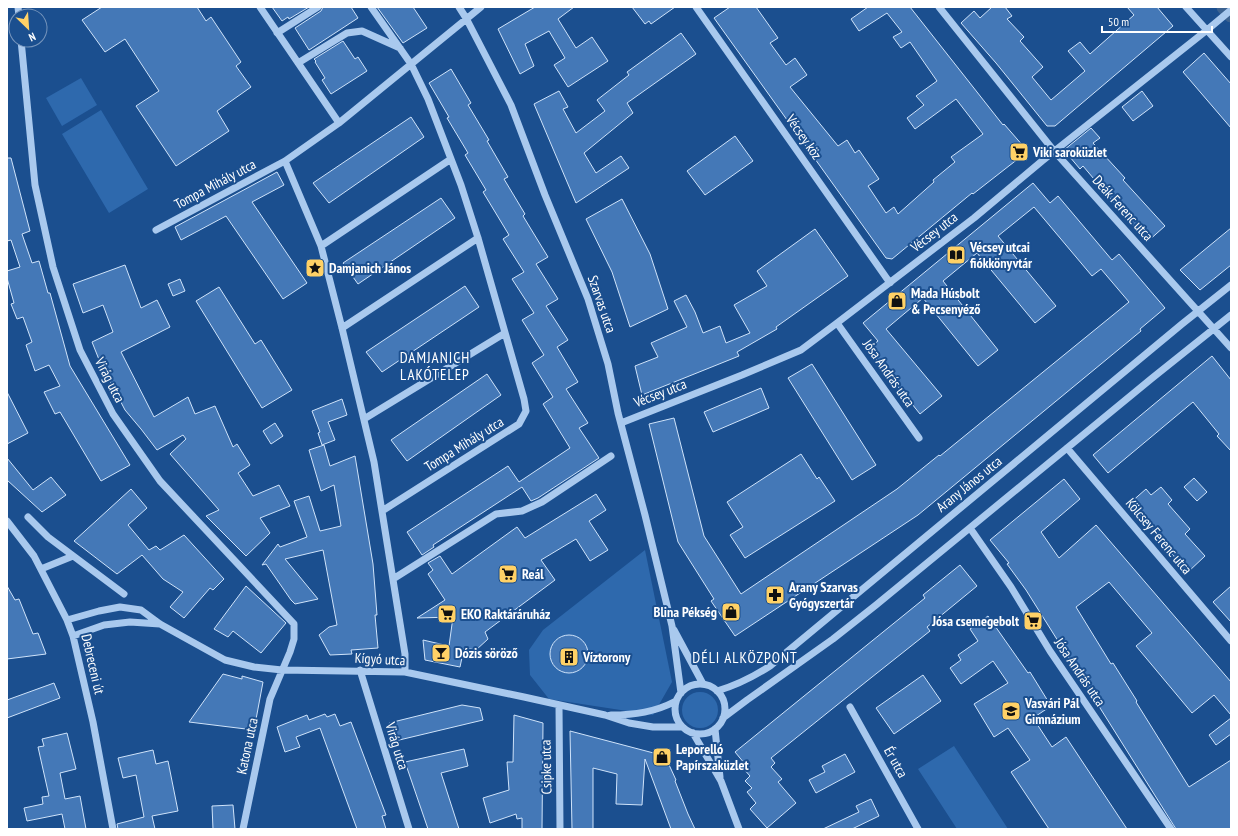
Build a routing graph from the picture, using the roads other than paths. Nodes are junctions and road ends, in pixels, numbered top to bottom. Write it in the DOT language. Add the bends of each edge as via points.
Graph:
graph roads {
  1 [pos="260,7"];
  2 [pos="318,7"];
  3 [pos="371,7"];
  4 [pos="459,7"];
  5 [pos="481,7"];
  6 [pos="696,7"];
  7 [pos="938,7"];
  8 [pos="1186,7"];
  9 [pos="1231,10"];
  10 [pos="466,18"];
  11 [pos="1207,30"];
  12 [pos="277,33"];
  13 [pos="22,48"];
  14 [pos="401,48"];
  15 [pos="1231,57"];
  16 [pos="298,63"];
  17 [pos="411,64"];
  18 [pos="339,123"];
  19 [pos="1054,151"];
  20 [pos="451,159"];
  21 [pos="285,161"];
  22 [pos="156,230"];
  23 [pos="478,238"];
  24 [pos="321,246"];
  25 [pos="890,283"];
  26 [pos="1231,285"];
  27 [pos="1199,312"];
  28 [pos="1231,315"];
  29 [pos="838,323"];
  30 [pos="342,328"];
  31 [pos="1214,329"];
  32 [pos="505,333"];
  33 [pos="1231,348"];
  34 [pos="364,419"];
  35 [pos="621,423"];
  36 [pos="919,438"];
  37 [pos="1067,448"];
  38 [pos="611,456"];
  39 [pos="382,511"];
  40 [pos="28,517"];
  41 [pos="7,521"];
  42 [pos="970,528"];
  43 [pos="73,556"];
  44 [pos="41,569"];
  45 [pos="393,579"];
  46 [pos="124,594"];
  47 [pos="68,620"];
  48 [pos="160,624"];
  49 [pos="672,626"];
  50 [pos="73,636"];
  51 [pos="1231,641"];
  52 [pos="282,670"];
  53 [pos="360,670"];
  54 [pos="405,672"];
  55 [pos="704,684"];
  56 [pos="717,691"];
  57 [pos="681,693"];
  58 [pos="676,701"];
  59 [pos="559,705"];
  60 [pos="850,707"];
  61 [pos="605,715"];
  62 [pos="723,718"];
  63 [pos="682,727"];
  64 [pos="715,729"];
  65 [pos="693,733"];
  66 [pos="721,781"];
  67 [pos="113,829"];
  68 [pos="243,829"];
  69 [pos="409,829"];
  70 [pos="560,829"];
  71 [pos="739,829"];
  72 [pos="918,829"];
  73 [pos="1171,829"];
  1 -- 12 [label="street"];
  2 -- 12 [label="street"];
  3 -- 14 [label="street, Tompa Mihály utca"];
  4 -- 10 [label="street, Szarvas utca"];
  5 -- 10 [label="street"];
  6 -- 25 [label="street, Vécsey köz"];
  7 -- 19 [label="street, Deák Ferenc utca"];
  8 -- 11 [label="street"];
  9 -- 11 [label="street, Vécsey utca"];
  10 -- 17 [label="street, Tompa Mihály utca"];
  10 -- 35 [label="street, Szarvas utca" via="511,105 588,299 608,364"];
  11 -- 15 [label="street"];
  11 -- 19 [label="street, Vécsey utca"];
  12 -- 16 [label="street"];
  13 -- 52 [label="street, Virág utca" via="35,185 53,267 80,350 113,414 160,480 294,624 294,639"];
  14 -- 16 [label="street" via="362,32 347,33"];
  14 -- 17 [label="street, Tompa Mihály utca"];
  16 -- 18 [label="street"];
  17 -- 18 [label="street, Tompa Mihály utca"];
  17 -- 20 [label="street, Tompa Mihály utca" via="428,99"];
  18 -- 21 [label="street, Tompa Mihály utca"];
  19 -- 25 [label="street, Vécsey utca" via="974,218"];
  19 -- 27 [label="street, Deák Ferenc utca"];
  20 -- 23 [label="street, Tompa Mihály utca"];
  20 -- 24 [label="street"];
  21 -- 22 [label="street, Tompa Mihály utca"];
  21 -- 24 [label="street"];
  23 -- 30 [label="street"];
  23 -- 32 [label="street, Tompa Mihály utca"];
  24 -- 30 [label="street"];
  25 -- 29 [label="street, Vécsey utca"];
  26 -- 27 [label="street, Arany János utca"];
  27 -- 31 [label="street, Deák Ferenc utca"];
  27 -- 56 [label="street, Arany János utca" via="770,666 746,680"];
  28 -- 31 [label="street"];
  29 -- 35 [label="street, Vécsey utca" via="801,350"];
  29 -- 36 [label="street, Jósa András utca"];
  30 -- 34 [label="street"];
  31 -- 33 [label="street, Deák Ferenc utca"];
  31 -- 37 [label="street"];
  32 -- 34 [label="street"];
  32 -- 39 [label="street, Tompa Mihály utca" via="526,411 519,424"];
  34 -- 39 [label="street"];
  35 -- 49 [label="street, Szarvas utca"];
  37 -- 42 [label="street"];
  37 -- 51 [label="street, Kölcsey Ferenc utca"];
  38 -- 45 [label="street" via="542,502 522,511 496,514"];
  39 -- 45 [label="street"];
  40 -- 43 [label="street" via="48,537"];
  41 -- 44 [label="street, Debreceni út"];
  42 -- 62 [label="street" via="834,639"];
  42 -- 73 [label="street, Jósa András utca"];
  43 -- 44 [label="street"];
  43 -- 46 [label="street"];
  44 -- 47 [label="street, Debreceni út"];
  45 -- 54 [label="street" via="405,654"];
  47 -- 48 [label="street, Kígyó utca" via="120,607 141,610"];
  47 -- 50 [label="street, Debreceni út"];
  48 -- 50 [label="street, Kígyó utca" via="111,624"];
  48 -- 52 [label="street, Kígyó utca" via="226,660"];
  49 -- 55 [label="street, Szarvas utca"];
  49 -- 57 [label="street, Szarvas utca"];
  50 -- 67 [label="street, Debreceni út" via="93,722"];
  52 -- 53 [label="street, Kígyó utca"];
  52 -- 68 [label="street, Katona utca" via="270,699"];
  53 -- 54 [label="street, Kígyó utca"];
  53 -- 69 [label="street, Virág utca"];
  54 -- 59 [label="street, Kígyó utca"];
  55 -- 56 [label="street"];
  55 -- 57 [label="street" via="687,687"];
  56 -- 62 [label="street" via="724,700"];
  57 -- 58 [label="street"];
  58 -- 61 [label="street, Kígyó utca" via="648,712"];
  58 -- 63 [label="street" via="675,715"];
  59 -- 61 [label="street, Kígyó utca"];
  59 -- 70 [label="street, Csipke utca"];
  60 -- 72 [label="street, Ér utca"];
  61 -- 63 [label="street, Kígyó utca" via="653,727"];
  62 -- 64 [label="street"];
  63 -- 65 [label="street"];
  64 -- 65 [label="street" via="704,734"];
  64 -- 66 [label="street"];
  65 -- 66 [label="street"];
  66 -- 71 [label="street"];
}
